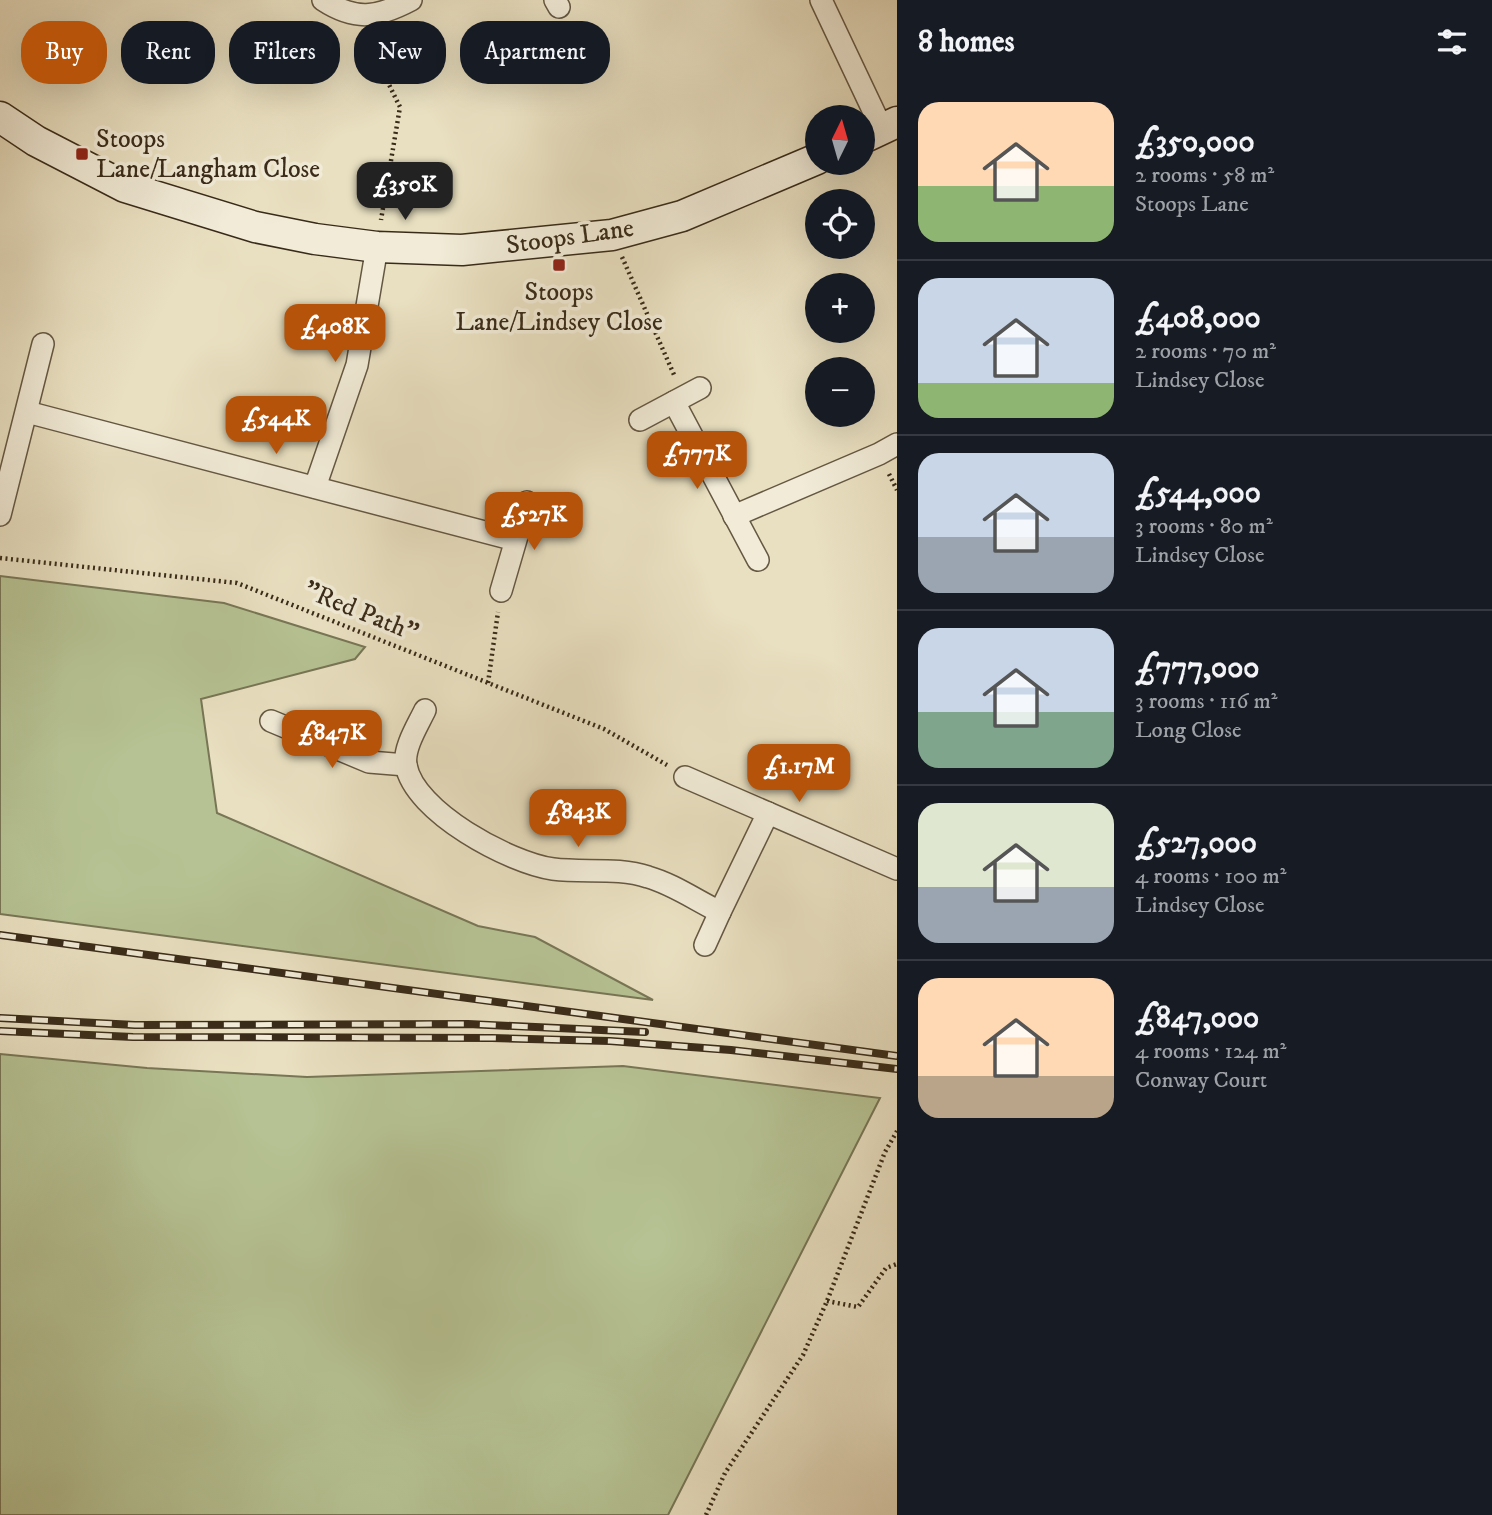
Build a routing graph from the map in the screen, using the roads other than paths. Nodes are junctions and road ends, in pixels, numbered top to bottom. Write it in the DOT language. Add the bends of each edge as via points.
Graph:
graph roads {
  1 [pos="323,0"];
  2 [pos="411,0"];
  3 [pos="821,0"];
  4 [pos="0,117"];
  5 [pos="881,130"];
  6 [pos="805,164"];
  7 [pos="377,247"];
  8 [pos="43,344"];
  9 [pos="27,412"];
  10 [pos="640,420"];
  11 [pos="897,444"];
  12 [pos="315,487"];
  13 [pos="527,502"];
  14 [pos="0,514"];
  15 [pos="734,516"];
  16 [pos="515,540"];
  17 [pos="758,560"];
  18 [pos="501,591"];
  19 [pos="425,710"];
  20 [pos="271,721"];
  21 [pos="406,765"];
  22 [pos="685,776"];
  23 [pos="768,813"];
  24 [pos="897,869"];
  25 [pos="720,912"];
  26 [pos="705,945"];
  1 -- 2 [label="street" via="355,16"];
  3 -- 5 [label="street"];
  4 -- 7 [label="street, Stoops Lane" via="124,187 255,227"];
  6 -- 7 [label="street, Stoops Lane" via="682,216 612,235 462,250"];
  7 -- 12 [label="street" via="357,365"];
  8 -- 9 [label="street"];
  9 -- 12 [label="street"];
  9 -- 14 [label="street"];
  10 -- 15 [label="street" via="686,396"];
  11 -- 15 [label="street"];
  12 -- 16 [label="street"];
  13 -- 16 [label="street"];
  15 -- 17 [label="street"];
  16 -- 18 [label="street"];
  19 -- 21 [label="street" via="408,747"];
  20 -- 21 [label="street" via="369,762"];
  21 -- 25 [label="street" via="418,790 443,817 488,845 553,869 649,877"];
  22 -- 23 [label="street"];
  23 -- 24 [label="street"];
  23 -- 25 [label="street"];
  25 -- 26 [label="street"];
}
